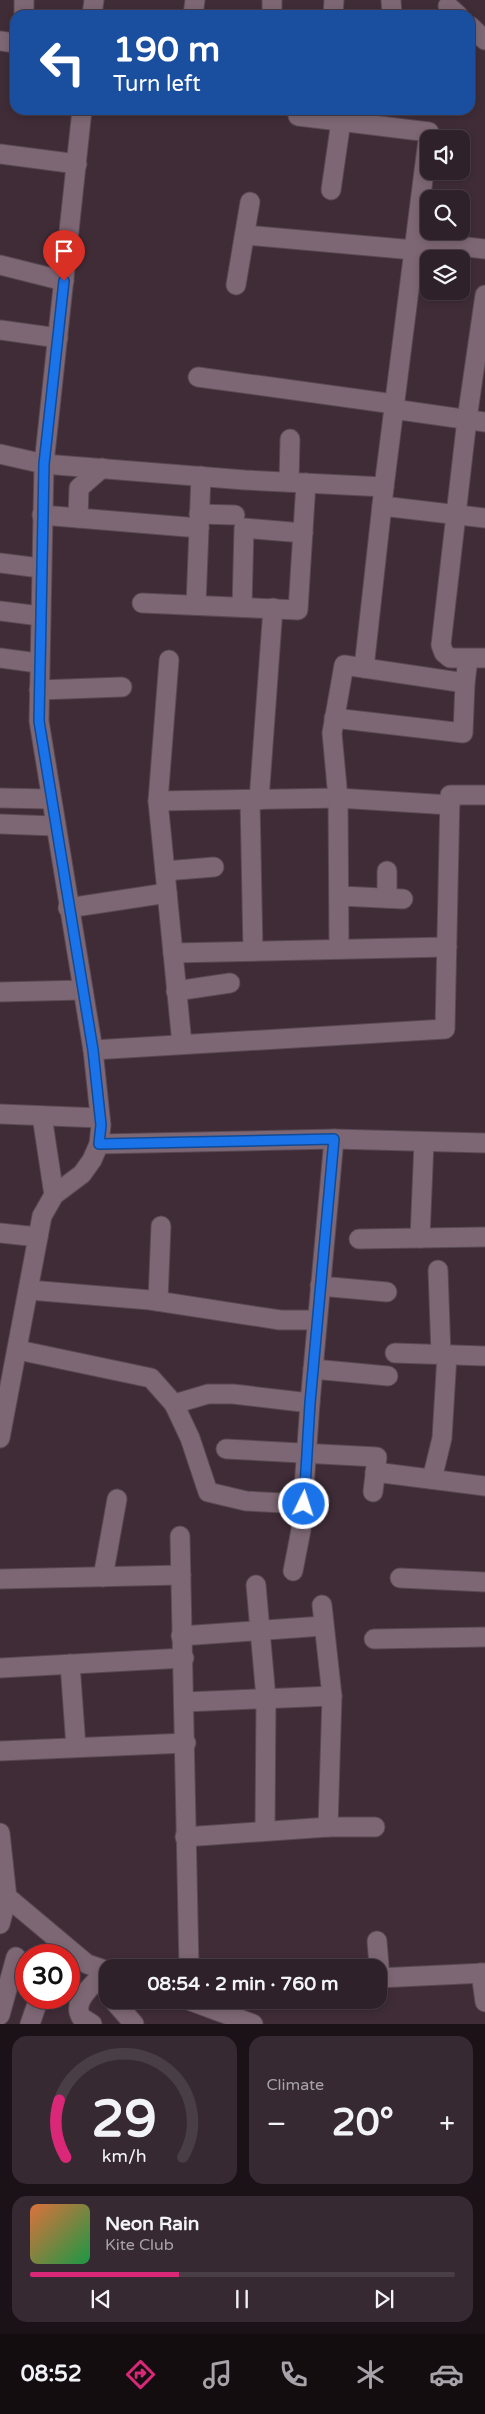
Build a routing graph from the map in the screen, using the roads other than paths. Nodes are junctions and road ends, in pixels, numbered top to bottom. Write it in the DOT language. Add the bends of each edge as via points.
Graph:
graph roads {
  1 [pos="475,31"];
  2 [pos="485,40"];
  3 [pos="82,115"];
  4 [pos="298,116"];
  5 [pos="341,121"];
  6 [pos="0,154"];
  7 [pos="77,164"];
  8 [pos="331,190"];
  9 [pos="250,202"];
  10 [pos="245,235"];
  11 [pos="414,246"];
  12 [pos="485,249"];
  13 [pos="0,265"];
  14 [pos="64,281"];
  15 [pos="236,285"];
  16 [pos="485,295"];
  17 [pos="483,328"];
  18 [pos="0,330"];
  19 [pos="58,338"];
  20 [pos="198,377"];
  21 [pos="394,406"];
  22 [pos="476,421"];
  23 [pos="290,439"];
  24 [pos="0,454"];
  25 [pos="44,464"];
  26 [pos="102,468"];
  27 [pos="201,476"];
  28 [pos="297,482"];
  29 [pos="384,486"];
  30 [pos="382,506"];
  31 [pos="42,515"];
  32 [pos="235,515"];
  33 [pos="457,515"];
  34 [pos="78,518"];
  35 [pos="485,518"];
  36 [pos="199,521"];
  37 [pos="303,533"];
  38 [pos="0,563"];
  39 [pos="40,568"];
  40 [pos="142,603"];
  41 [pos="196,605"];
  42 [pos="242,607"];
  43 [pos="273,608"];
  44 [pos="0,611"];
  45 [pos="40,616"];
  46 [pos="0,658"];
  47 [pos="476,659"];
  48 [pos="169,660"];
  49 [pos="38,663"];
  50 [pos="364,668"];
  51 [pos="465,683"];
  52 [pos="122,687"];
  53 [pos="39,690"];
  54 [pos="334,718"];
  55 [pos="485,795"];
  56 [pos="0,798"];
  57 [pos="338,798"];
  58 [pos="50,799"];
  59 [pos="254,800"];
  60 [pos="158,801"];
  61 [pos="450,805"];
  62 [pos="0,824"];
  63 [pos="54,826"];
  64 [pos="214,867"];
  65 [pos="165,871"];
  66 [pos="387,871"];
  67 [pos="167,893"];
  68 [pos="340,896"];
  69 [pos="68,908"];
  70 [pos="447,947"];
  71 [pos="339,949"];
  72 [pos="253,951"];
  73 [pos="173,953"];
  74 [pos="230,983"];
  75 [pos="83,990"];
  76 [pos="176,991"];
  77 [pos="0,992"];
  78 [pos="182,1044"];
  79 [pos="93,1050"];
  80 [pos="0,1114"];
  81 [pos="42,1116"];
  82 [pos="100,1118"];
  83 [pos="334,1139"];
  84 [pos="424,1142"];
  85 [pos="485,1143"];
  86 [pos="99,1144"];
  87 [pos="54,1195"];
  88 [pos="161,1226"];
  89 [pos="0,1233"];
  90 [pos="485,1237"];
  91 [pos="38,1238"];
  92 [pos="359,1238"];
  93 [pos="420,1238"];
  94 [pos="438,1270"];
  95 [pos="320,1286"];
  96 [pos="29,1290"];
  97 [pos="387,1292"];
  98 [pos="158,1301"];
  99 [pos="317,1320"];
  100 [pos="18,1350"];
  101 [pos="395,1353"];
  102 [pos="444,1355"];
  103 [pos="485,1356"];
  104 [pos="313,1368"];
  105 [pos="388,1376"];
  106 [pos="310,1403"];
  107 [pos="174,1404"];
  108 [pos="0,1438"];
  109 [pos="226,1449"];
  110 [pos="307,1453"];
  111 [pos="375,1472"];
  112 [pos="432,1479"];
  113 [pos="485,1486"];
  114 [pos="373,1492"];
  115 [pos="117,1499"];
  116 [pos="304,1504"];
  117 [pos="180,1536"];
  118 [pos="293,1571"];
  119 [pos="182,1575"];
  120 [pos="104,1577"];
  121 [pos="400,1578"];
  122 [pos="0,1579"];
  123 [pos="485,1582"];
  124 [pos="256,1585"];
  125 [pos="322,1605"];
  126 [pos="323,1626"];
  127 [pos="259,1631"];
  128 [pos="181,1636"];
  129 [pos="485,1637"];
  130 [pos="374,1639"];
  131 [pos="184,1658"];
  132 [pos="70,1664"];
  133 [pos="0,1668"];
  134 [pos="332,1696"];
  135 [pos="266,1698"];
  136 [pos="185,1702"];
  137 [pos="186,1742"];
  138 [pos="76,1747"];
  139 [pos="0,1751"];
  140 [pos="328,1827"];
  141 [pos="375,1827"];
  142 [pos="265,1830"];
  143 [pos="0,1833"];
  144 [pos="184,1837"];
  145 [pos="4,1894"];
  146 [pos="0,1924"];
  147 [pos="378,1940"];
  148 [pos="189,1959"];
  149 [pos="378,1959"];
  150 [pos="15,1961"];
  151 [pos="483,1973"];
  152 [pos="387,1978"];
  153 [pos="95,1988"];
  154 [pos="485,2002"];
  155 [pos="35,2009"];
  156 [pos="120,2009"];
  157 [pos="213,2009"];
  158 [pos="0,2016"];
  159 [pos="30,2024"];
  160 [pos="92,2024"];
  161 [pos="134,2024"];
  162 [pos="253,2024"];
  1 -- 2 [label="street"];
  3 -- 7 [label="street"];
  4 -- 5 [label="street"];
  5 -- 8 [label="street"];
  5 -- 11 [label="street" via="429,132"];
  6 -- 7 [label="street"];
  7 -- 14 [label="street"];
  9 -- 10 [label="street"];
  10 -- 11 [label="street"];
  10 -- 15 [label="street"];
  11 -- 12 [label="street"];
  11 -- 21 [label="street"];
  13 -- 14 [label="street"];
  14 -- 19 [label="street"];
  16 -- 17 [label="street"];
  17 -- 22 [label="street"];
  18 -- 19 [label="street"];
  19 -- 25 [label="street"];
  20 -- 21 [label="street"];
  21 -- 22 [label="street"];
  21 -- 29 [label="street"];
  22 -- 33 [label="street"];
  23 -- 28 [label="street"];
  24 -- 25 [label="street"];
  25 -- 26 [label="street"];
  25 -- 31 [label="street"];
  26 -- 27 [label="street"];
  26 -- 34 [label="street" via="79,488"];
  27 -- 28 [label="street"];
  27 -- 36 [label="street"];
  28 -- 29 [label="street"];
  28 -- 37 [label="street"];
  29 -- 30 [label="street"];
  30 -- 33 [label="street"];
  30 -- 50 [label="street"];
  31 -- 34 [label="street"];
  31 -- 39 [label="street"];
  32 -- 36 [label="street"];
  33 -- 35 [label="street"];
  33 -- 47 [label="street" via="441,645 450,658"];
  34 -- 36 [label="street"];
  36 -- 41 [label="street"];
  37 -- 42 [label="street" via="244,528"];
  37 -- 43 [label="street" via="298,610"];
  38 -- 39 [label="street"];
  39 -- 45 [label="street"];
  40 -- 41 [label="street"];
  41 -- 42 [label="street"];
  42 -- 43 [label="street"];
  43 -- 59 [label="street"];
  44 -- 45 [label="street"];
  45 -- 49 [label="street"];
  46 -- 49 [label="street"];
  47 -- 51 [label="street"];
  48 -- 60 [label="street"];
  49 -- 53 [label="street"];
  50 -- 51 [label="street"];
  50 -- 54 [label="street" via="344,665"];
  51 -- 54 [label="street" via="463,733"];
  52 -- 53 [label="street"];
  53 -- 58 [label="street" via="39,721"];
  54 -- 57 [label="street" via="332,733"];
  55 -- 61 [label="street" via="450,795"];
  56 -- 58 [label="street"];
  57 -- 59 [label="street"];
  57 -- 61 [label="street"];
  57 -- 68 [label="street"];
  58 -- 63 [label="street"];
  59 -- 60 [label="street"];
  59 -- 72 [label="street"];
  60 -- 65 [label="street"];
  61 -- 70 [label="street"];
  62 -- 63 [label="street"];
  63 -- 69 [label="street"];
  64 -- 65 [label="street"];
  65 -- 67 [label="street"];
  66 -- 68 [label="street" via="395,898"];
  67 -- 69 [label="street"];
  67 -- 73 [label="street"];
  68 -- 71 [label="street"];
  69 -- 75 [label="street"];
  70 -- 71 [label="street"];
  70 -- 78 [label="street" via="445,1029"];
  71 -- 72 [label="street"];
  72 -- 73 [label="street"];
  73 -- 76 [label="street"];
  74 -- 76 [label="street"];
  75 -- 77 [label="street"];
  75 -- 79 [label="street"];
  76 -- 78 [label="street"];
  78 -- 79 [label="street"];
  79 -- 82 [label="street"];
  80 -- 81 [label="street"];
  81 -- 82 [label="street"];
  81 -- 87 [label="street"];
  82 -- 86 [label="street"];
  83 -- 84 [label="street"];
  83 -- 86 [label="street"];
  83 -- 95 [label="street"];
  84 -- 85 [label="street"];
  84 -- 93 [label="street"];
  86 -- 87 [label="street" via="82,1174"];
  87 -- 91 [label="street" via="42,1216"];
  88 -- 98 [label="street"];
  89 -- 91 [label="street"];
  90 -- 93 [label="street"];
  91 -- 96 [label="street"];
  92 -- 93 [label="street"];
  94 -- 102 [label="street"];
  95 -- 97 [label="street"];
  95 -- 99 [label="street"];
  96 -- 98 [label="street"];
  96 -- 100 [label="street"];
  98 -- 99 [label="street" via="280,1320"];
  99 -- 104 [label="street"];
  100 -- 107 [label="street" via="151,1378"];
  100 -- 108 [label="street"];
  101 -- 102 [label="street"];
  102 -- 103 [label="street"];
  102 -- 112 [label="street" via="442,1438"];
  104 -- 105 [label="street"];
  104 -- 106 [label="street"];
  106 -- 107 [label="street" via="208,1394"];
  106 -- 110 [label="street"];
  107 -- 116 [label="street" via="190,1438 208,1492 246,1501"];
  109 -- 110 [label="street"];
  110 -- 111 [label="street" via="377,1457"];
  110 -- 116 [label="street"];
  111 -- 112 [label="street"];
  111 -- 114 [label="street"];
  112 -- 113 [label="street"];
  115 -- 120 [label="street"];
  116 -- 118 [label="street"];
  117 -- 119 [label="street"];
  119 -- 120 [label="street"];
  119 -- 128 [label="street"];
  120 -- 122 [label="street"];
  121 -- 123 [label="street"];
  124 -- 127 [label="street"];
  125 -- 126 [label="street"];
  126 -- 127 [label="street"];
  126 -- 134 [label="street"];
  127 -- 128 [label="street"];
  127 -- 135 [label="street"];
  128 -- 131 [label="street"];
  129 -- 130 [label="street"];
  131 -- 132 [label="street"];
  131 -- 136 [label="street"];
  132 -- 133 [label="street"];
  132 -- 138 [label="street"];
  134 -- 135 [label="street"];
  134 -- 140 [label="street"];
  135 -- 136 [label="street"];
  135 -- 142 [label="street"];
  136 -- 137 [label="street"];
  137 -- 138 [label="street"];
  137 -- 144 [label="street"];
  138 -- 139 [label="street"];
  140 -- 141 [label="street"];
  140 -- 142 [label="street"];
  142 -- 144 [label="street"];
  143 -- 145 [label="street"];
  144 -- 148 [label="street"];
  145 -- 146 [label="street"];
  145 -- 153 [label="street" via="87,1964"];
  147 -- 149 [label="street"];
  150 -- 158 [label="street"];
  151 -- 152 [label="street"];
  151 -- 154 [label="street"];
  153 -- 160 [label="street" via="79,2014"];
  155 -- 159 [label="street"];
  156 -- 161 [label="street"];
  157 -- 162 [label="street"];
}
